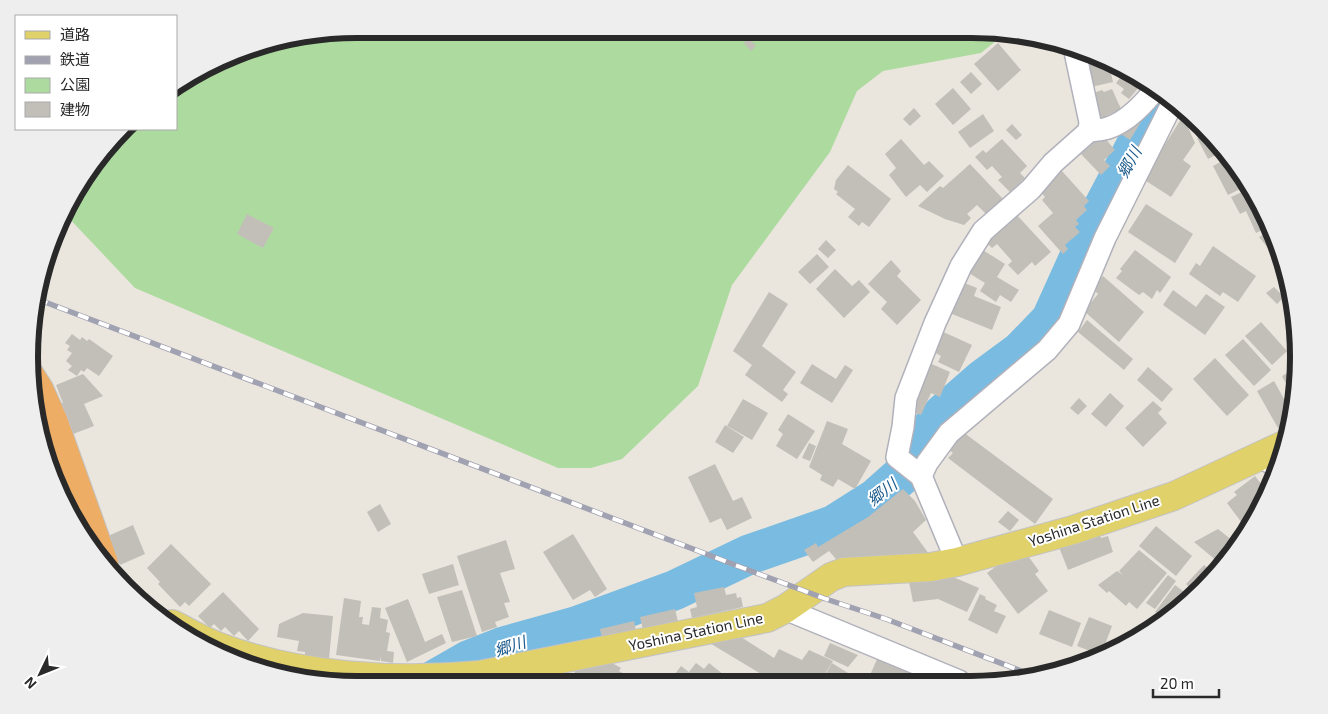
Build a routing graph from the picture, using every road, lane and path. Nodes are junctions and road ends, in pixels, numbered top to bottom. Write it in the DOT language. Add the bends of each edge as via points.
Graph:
graph roads {
  1 [pos="1076,55"];
  2 [pos="1152,93"];
  3 [pos="1170,108"];
  4 [pos="1088,131"];
  5 [pos="39,389"];
  6 [pos="1270,463"];
  7 [pos="914,469"];
  8 [pos="96,542"];
  9 [pos="957,562"];
  10 [pos="785,610"];
  11 [pos="237,653"];
  12 [pos="378,676"];
  13 [pos="468,676"];
  14 [pos="948,676"];
  1 -- 4 [label="street" via="1090,122"];
  2 -- 4 [label="street" via="1121,122"];
  3 -- 7 [label="street" via="1105,238 1070,324 1047,350 949,433 927,463"];
  4 -- 7 [label="street" via="1031,189 982,231 961,266 906,398 897,457"];
  5 -- 8 [label="highway"];
  6 -- 9 [label="main road, Yoshina Station Line" via="1073,530"];
  7 -- 9 [label="street"];
  9 -- 10 [label="main road, Yoshina Station Line" via="844,572 831,576"];
  10 -- 13 [label="main road, Yoshina Station Line" via="767,618"];
  10 -- 14 [label="street"];
  11 -- 12 [label="main road, Yoshina Station Line" via="326,673"];
}
